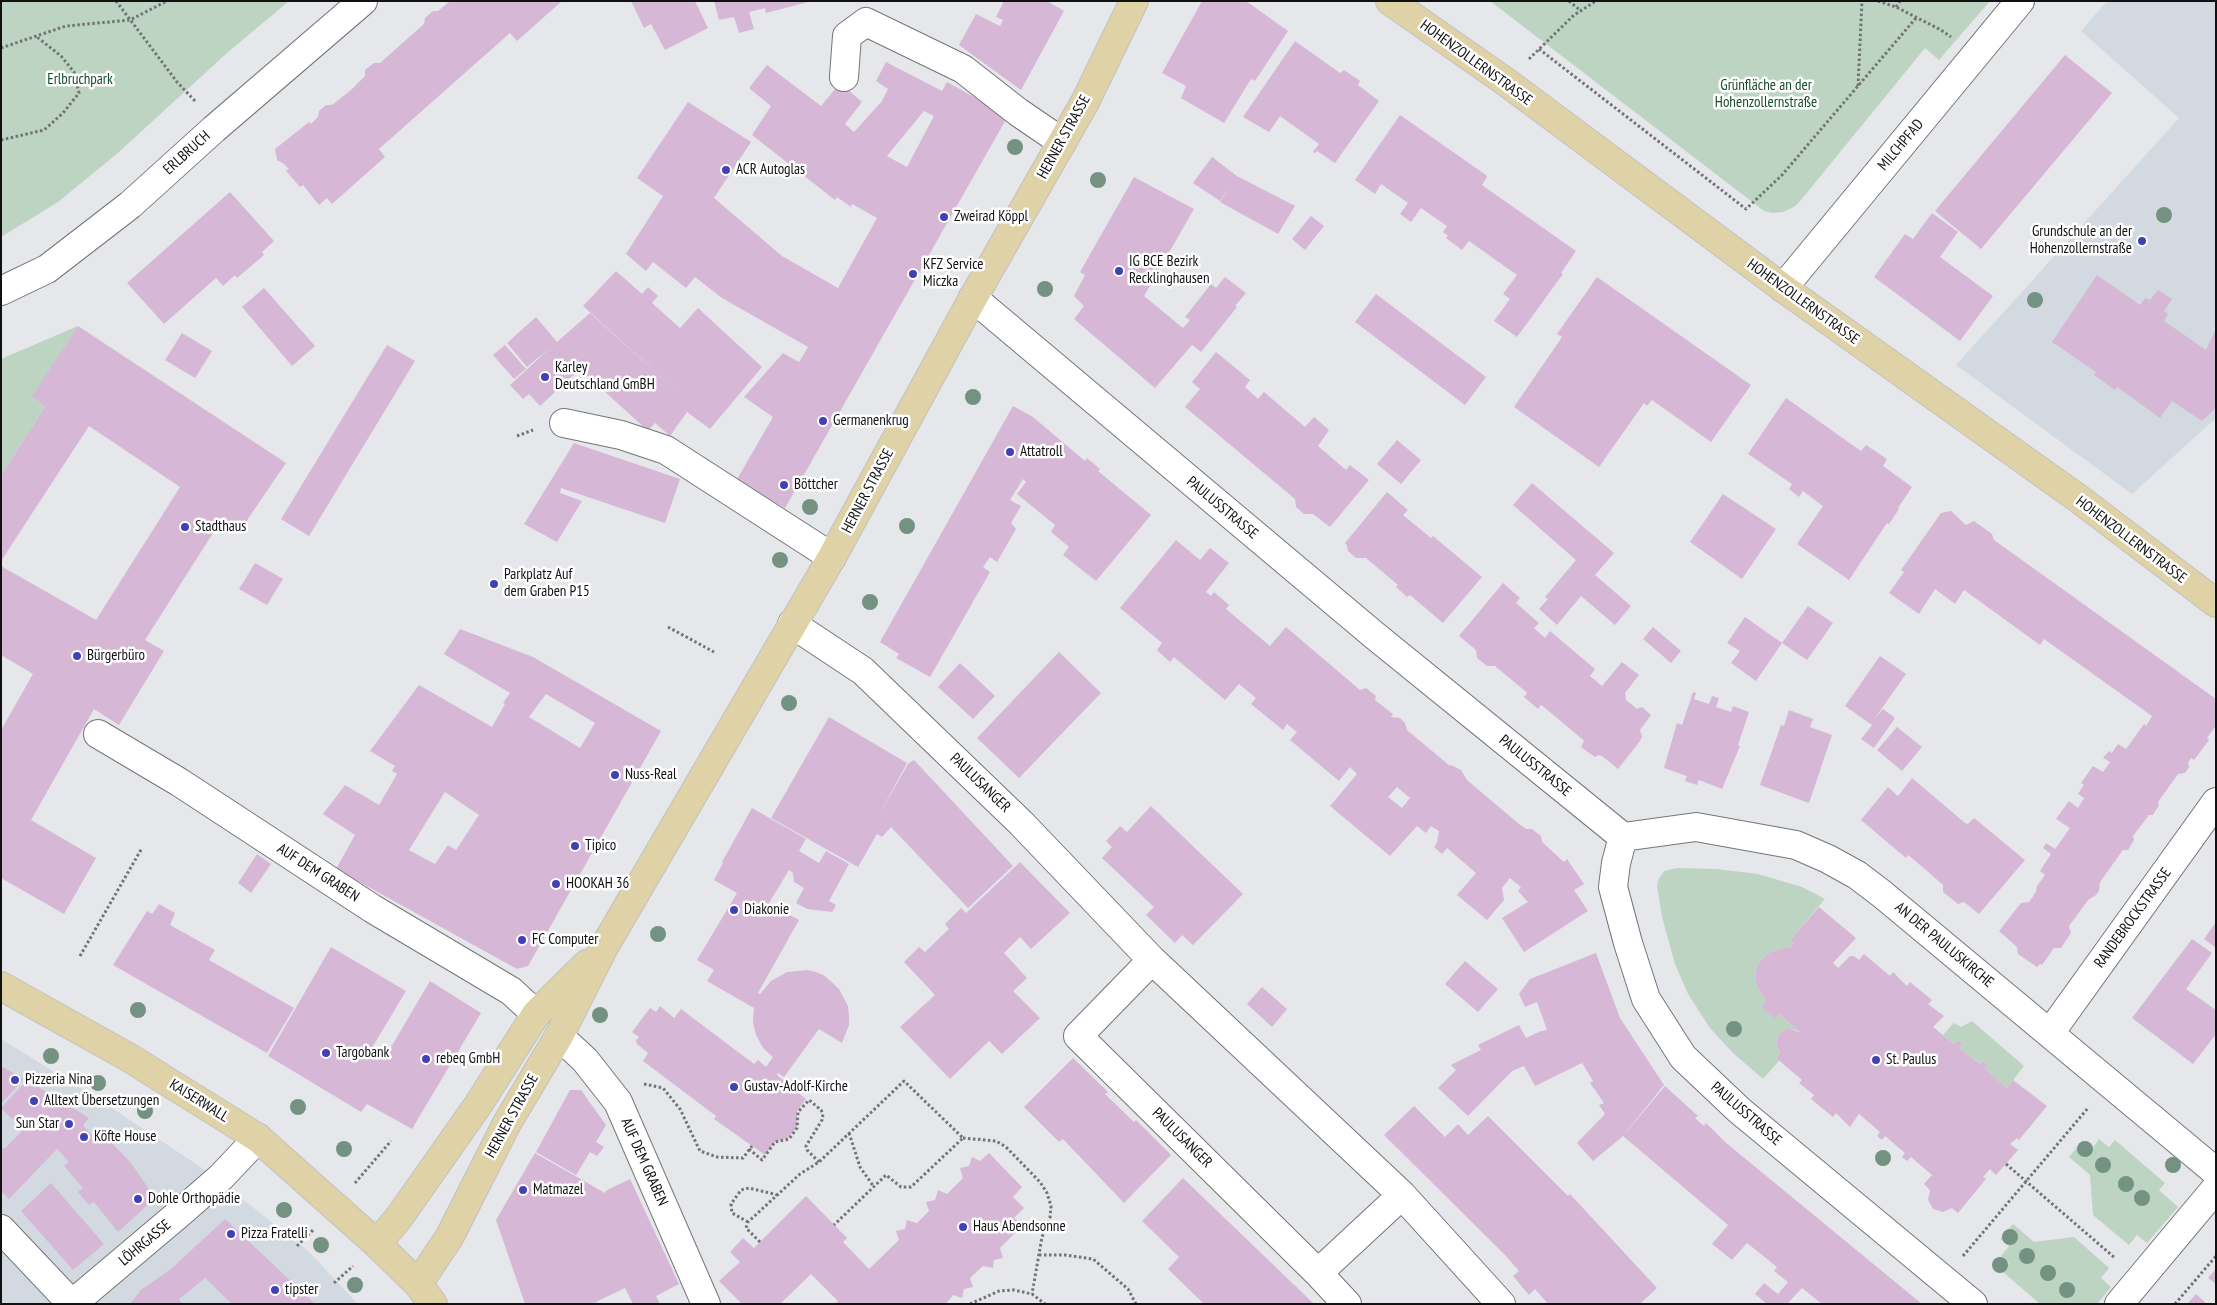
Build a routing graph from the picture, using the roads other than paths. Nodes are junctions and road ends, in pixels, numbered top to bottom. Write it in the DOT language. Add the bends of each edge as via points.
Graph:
graph roads {
  1 [pos="363,1"];
  2 [pos="1134,1"];
  3 [pos="1390,1"];
  4 [pos="2020,1"];
  5 [pos="844,76"];
  6 [pos="1062,142"];
  7 [pos="1783,288"];
  8 [pos="1,291"];
  9 [pos="973,298"];
  10 [pos="564,423"];
  11 [pos="832,557"];
  12 [pos="2216,604"];
  13 [pos="792,624"];
  14 [pos="98,734"];
  15 [pos="2216,802"];
  16 [pos="1623,837"];
  17 [pos="604,947"];
  18 [pos="1152,960"];
  19 [pos="1,986"];
  20 [pos="536,1014"];
  21 [pos="2050,1033"];
  22 [pos="559,1036"];
  23 [pos="258,1138"];
  24 [pos="2216,1172"];
  25 [pos="2216,1188"];
  26 [pos="1402,1195"];
  27 [pos="1,1229"];
  28 [pos="378,1244"];
  29 [pos="1318,1273"];
  30 [pos="426,1294"];
  31 [pos="72,1304"];
  32 [pos="706,1304"];
  33 [pos="1347,1304"];
  34 [pos="1501,1304"];
  35 [pos="1973,1304"];
  36 [pos="2119,1304"];
  1 -- 8 [label="street, ERLBRUCH" via="130,204 47,269"];
  2 -- 6 [label="main road, HERNER STRASSE"];
  3 -- 7 [label="main road, HOHENZOLLERNSTRASSE" via="1506,82"];
  4 -- 7 [label="street, MILCHPFAD"];
  5 -- 6 [label="street" via="847,36 866,22 963,70"];
  6 -- 9 [label="main road, HERNER STRASSE"];
  7 -- 12 [label="main road, HOHENZOLLERNSTRASSE" via="2079,499"];
  9 -- 11 [label="main road, HERNER STRASSE"];
  9 -- 16 [label="street, PAULUSSTRASSE" via="1374,635"];
  10 -- 11 [label="street" via="621,435 666,450"];
  11 -- 13 [label="main road, HERNER STRASSE"];
  13 -- 17 [label="main road, HERNER STRASSE"];
  13 -- 18 [label="street, PAULUSANGER" via="864,671 1021,823"];
  14 -- 20 [label="street, AUF DEM GRABEN" via="373,909 511,991"];
  15 -- 21 [label="street, RANDEBROCKSTRASSE"];
  16 -- 21 [label="street, AN DER PAULUSKIRCHE" via="1696,827 1796,845 1828,859 1882,894"];
  16 -- 35 [label="street, PAULUSSTRASSE" via="1616,863 1615,897 1646,999 1682,1057 1739,1110"];
  17 -- 20 [label="main road, HERNER STRASSE"];
  17 -- 22 [label="main road, HERNER STRASSE"];
  18 -- 26 [label="street, PAULUSANGER"];
  18 -- 29 [label="street, PAULUSANGER" via="1078,1036"];
  19 -- 23 [label="main road, KAISERWALL" via="128,1057"];
  20 -- 28 [label="main road, HERNER STRASSE" via="478,1105"];
  21 -- 24 [label="street, AN DER PAULUSKIRCHE"];
  22 -- 30 [label="main road, HERNER STRASSE" via="507,1123 450,1236"];
  22 -- 32 [label="street, AUF DEM GRABEN" via="585,1060 622,1112"];
  23 -- 28 [label="main road, KAISERWALL"];
  23 -- 31 [label="street, LÖHRGASSE" via="194,1201"];
  25 -- 36 [label="street"];
  26 -- 29 [label="street"];
  26 -- 34 [label="street, PAULUSANGER"];
  27 -- 31 [label="street"];
  28 -- 30 [label="main road, KAISERWALL"];
  29 -- 33 [label="street, PAULUSANGER"];
}
